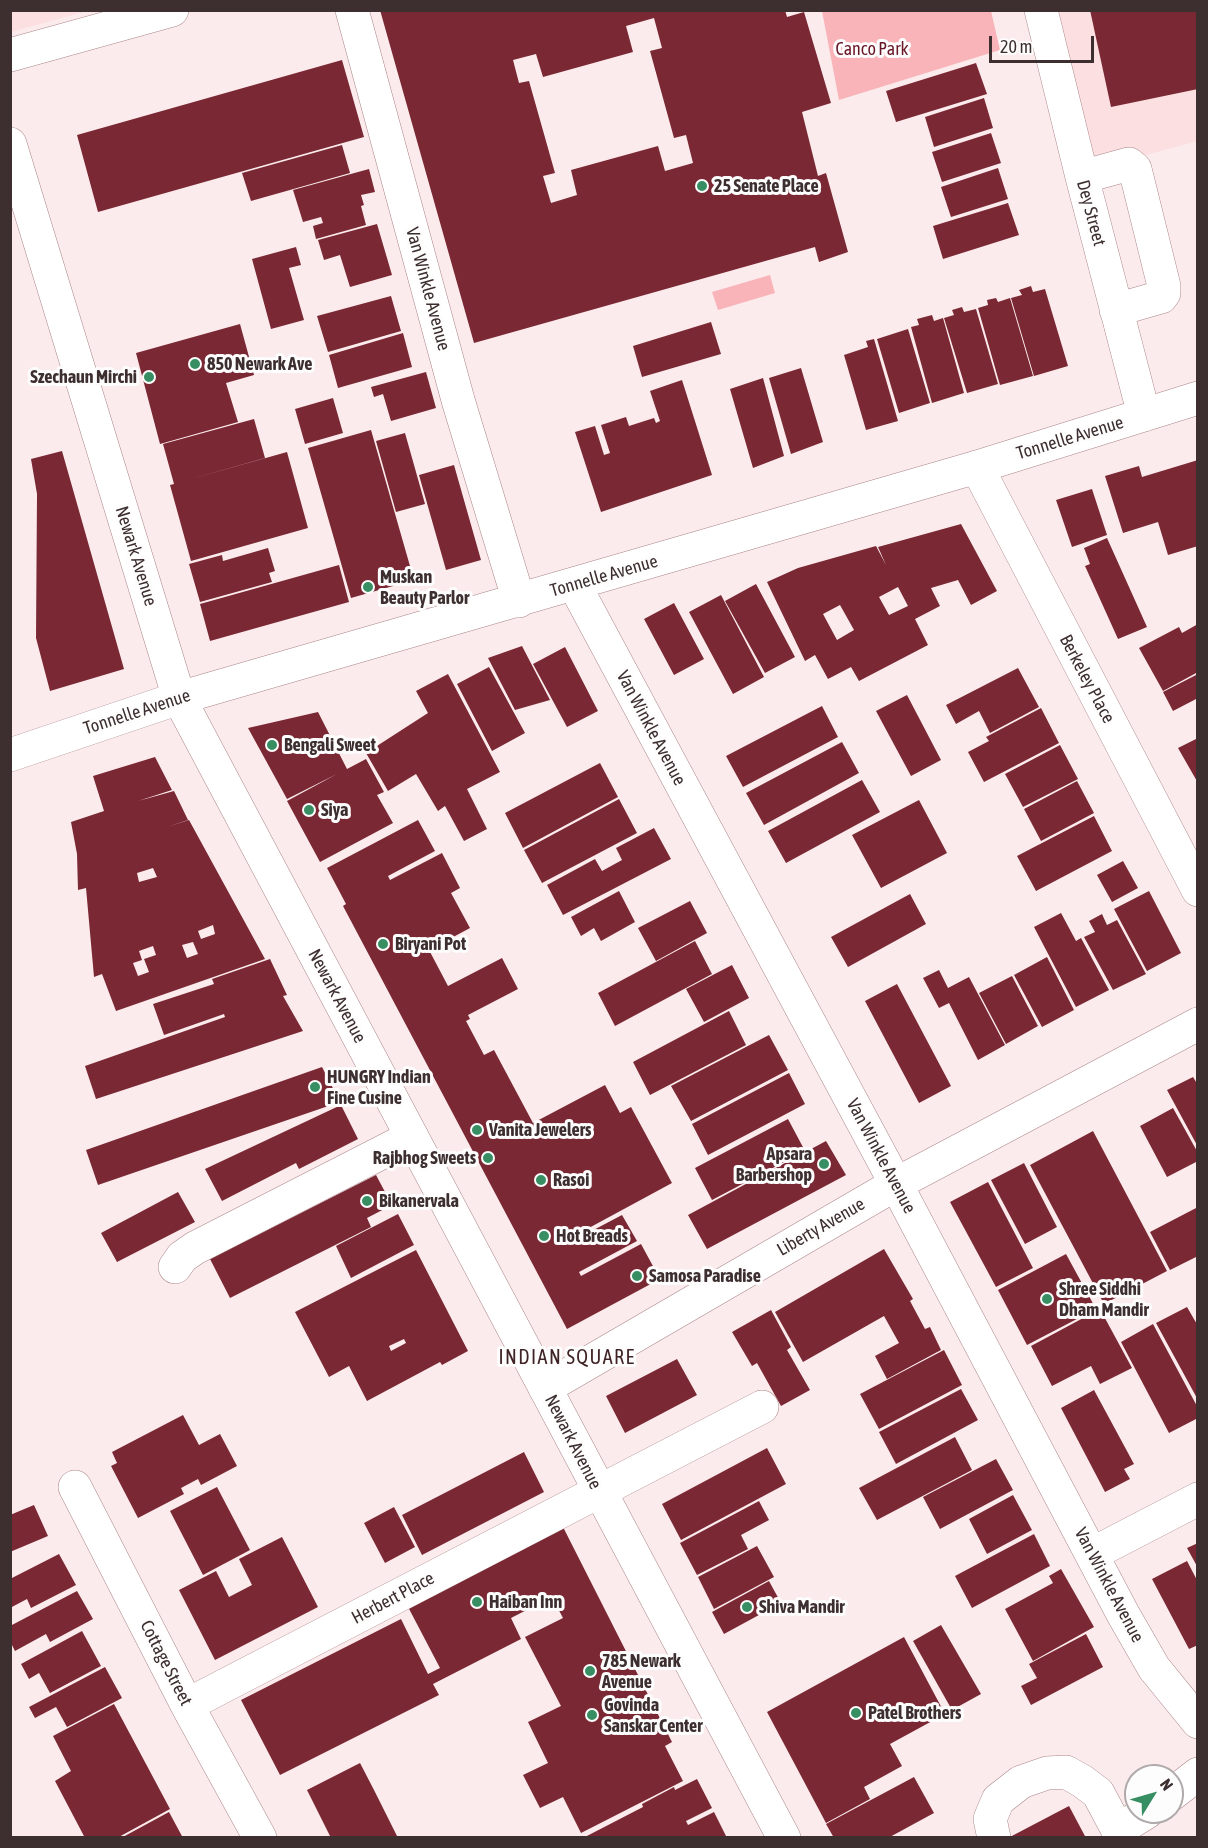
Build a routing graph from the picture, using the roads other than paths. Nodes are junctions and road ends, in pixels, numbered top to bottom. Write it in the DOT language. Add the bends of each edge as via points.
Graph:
graph roads {
  1 [pos="172,10"];
  2 [pos="352,10"];
  3 [pos="1041,10"];
  4 [pos="10,55"];
  5 [pos="10,144"];
  6 [pos="1082,177"];
  7 [pos="1116,310"];
  8 [pos="1197,398"];
  9 [pos="1144,415"];
  10 [pos="977,467"];
  11 [pos="574,584"];
  12 [pos="519,601"];
  13 [pos="179,698"];
  14 [pos="12,755"];
  15 [pos="1197,890"];
  16 [pos="1197,1024"];
  17 [pos="412,1137"];
  18 [pos="896,1184"];
  19 [pos="175,1267"];
  20 [pos="545,1388"];
  21 [pos="762,1407"];
  22 [pos="75,1487"];
  23 [pos="598,1490"];
  24 [pos="1197,1499"];
  25 [pos="1092,1554"];
  26 [pos="187,1705"];
  27 [pos="1197,1722"];
  28 [pos="1197,1774"];
  29 [pos="1184,1784"];
  30 [pos="1132,1824"];
  31 [pos="1120,1834"];
  32 [pos="260,1838"];
  33 [pos="784,1838"];
  34 [pos="994,1838"];
  1 -- 4 [label="street"];
  2 -- 12 [label="street, Van Winkle Avenue" via="458,400"];
  3 -- 6 [label="street, Dey Street"];
  5 -- 13 [label="street, Newark Avenue"];
  6 -- 7 [label="street, Dey Street"];
  6 -- 7 [label="street" via="1129,164 1135,169 1164,293"];
  7 -- 9 [label="street, Dey Street"];
  8 -- 9 [label="street, Tonnelle Avenue"];
  9 -- 10 [label="street, Tonnelle Avenue"];
  10 -- 11 [label="street, Tonnelle Avenue"];
  10 -- 15 [label="street, Berkeley Place"];
  11 -- 12 [label="street, Tonnelle Avenue"];
  11 -- 18 [label="street, Van Winkle Avenue"];
  12 -- 13 [label="street, Tonnelle Avenue"];
  13 -- 14 [label="street, Tonnelle Avenue"];
  13 -- 17 [label="street, Newark Avenue"];
  16 -- 18 [label="street, Liberty Avenue"];
  17 -- 19 [label="street" via="195,1248"];
  17 -- 20 [label="street, Newark Avenue"];
  18 -- 20 [label="street, Liberty Avenue"];
  18 -- 25 [label="street, Van Winkle Avenue"];
  20 -- 23 [label="street, Newark Avenue"];
  21 -- 23 [label="street, Herbert Place"];
  22 -- 26 [label="street, Cottage Street"];
  23 -- 26 [label="street, Herbert Place"];
  23 -- 33 [label="street, Newark Avenue"];
  24 -- 25 [label="street"];
  25 -- 27 [label="street, Van Winkle Avenue" via="1154,1668"];
  26 -- 32 [label="street, Cottage Street"];
  28 -- 29 [label="street"];
  30 -- 31 [label="street"];
  31 -- 34 [label="street" via="1098,1793 1066,1772 1047,1773 1021,1782 998,1800 990,1819"];
}
